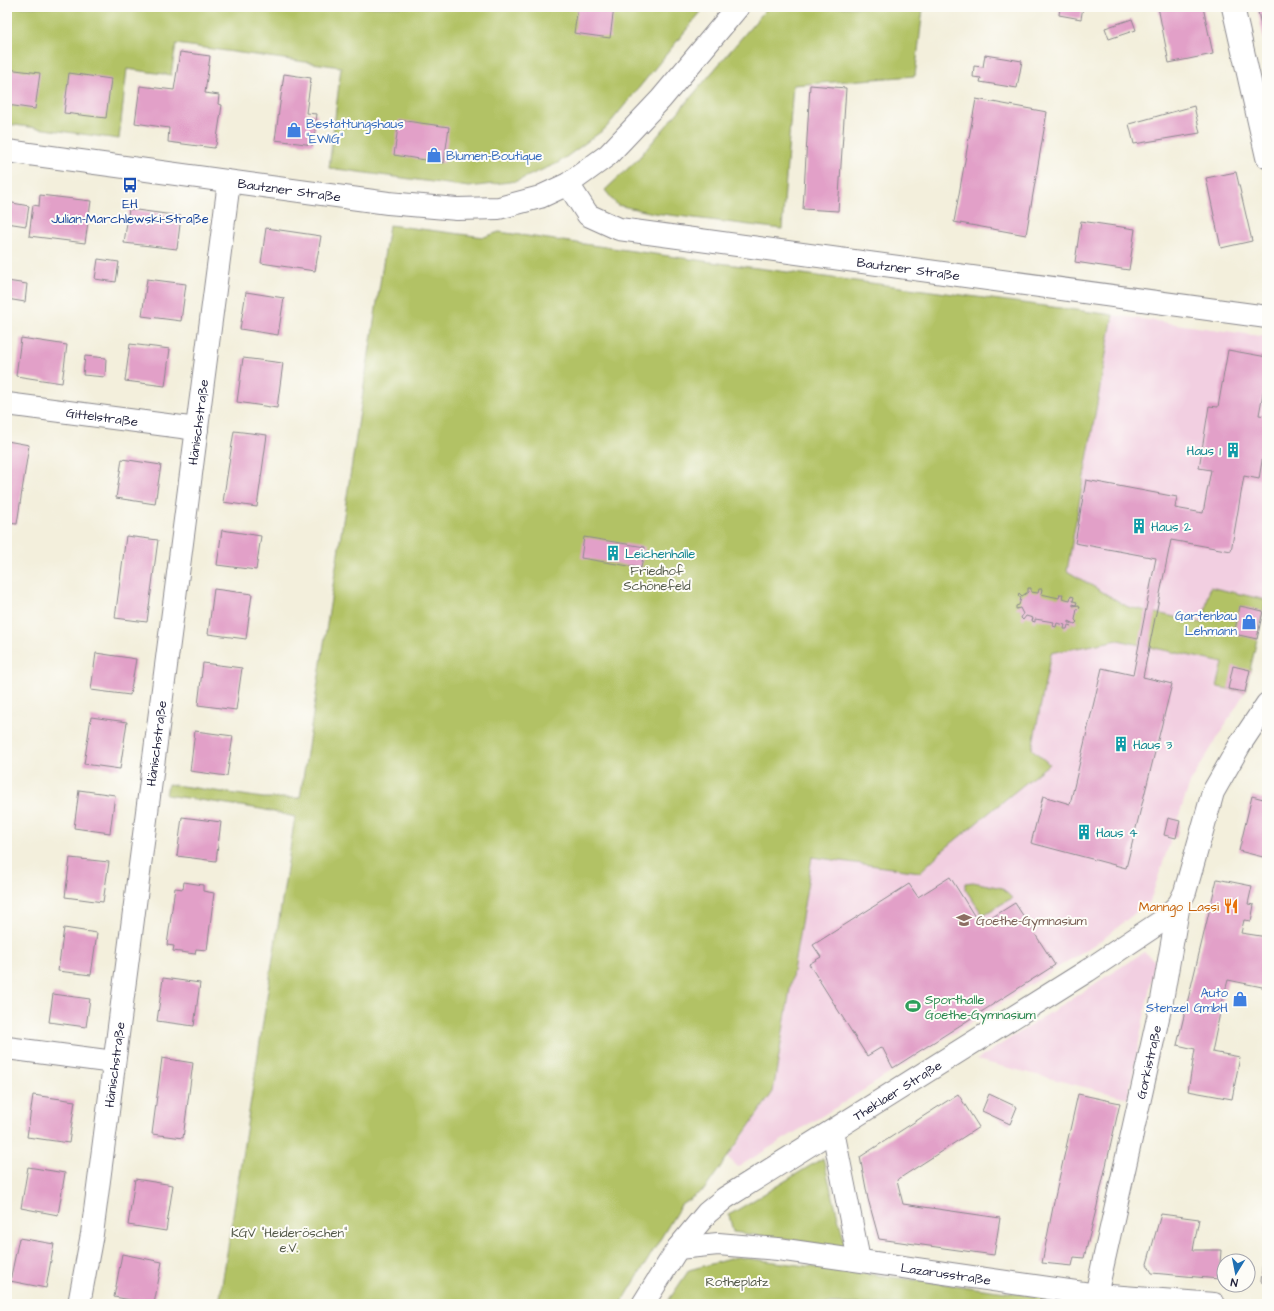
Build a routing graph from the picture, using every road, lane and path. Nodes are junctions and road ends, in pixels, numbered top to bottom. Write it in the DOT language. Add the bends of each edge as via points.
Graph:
graph roads {
  1 [pos="738,7"];
  2 [pos="1232,7"];
  3 [pos="7,151"];
  4 [pos="1267,157"];
  5 [pos="229,182"];
  6 [pos="568,184"];
  7 [pos="1267,317"];
  8 [pos="7,404"];
  9 [pos="197,429"];
  10 [pos="1267,704"];
  11 [pos="1179,904"];
  12 [pos="7,1048"];
  13 [pos="114,1062"];
  14 [pos="833,1131"];
  15 [pos="678,1248"];
  16 [pos="859,1260"];
  17 [pos="1096,1299"];
  18 [pos="78,1304"];
  19 [pos="643,1304"];
  20 [pos="1214,1304"];
  1 -- 6 [label="street, Bautzner Straße" via="661,100 619,144"];
  2 -- 4 [label="street"];
  3 -- 5 [label="street, Bautzner Straße"];
  5 -- 6 [label="street, Bautzner Straße" via="457,209 499,208 540,197"];
  5 -- 9 [label="street, Hänischstraße"];
  6 -- 7 [label="street, Bautzner Straße" via="588,215 619,229"];
  8 -- 9 [label="street, Gittelstraße"];
  9 -- 13 [label="street, Hänischstraße"];
  10 -- 11 [label="street, Gorkistraße" via="1213,792 1190,877"];
  11 -- 14 [label="street, Theklaer Straße" via="1162,921 1116,953"];
  11 -- 17 [label="street, Gorkistraße" via="1162,1000"];
  12 -- 13 [label="street"];
  13 -- 18 [label="street, Hänischstraße" via="92,1234"];
  14 -- 15 [label="street, Theklaer Straße" via="725,1198 707,1213"];
  14 -- 16 [label="street"];
  15 -- 16 [label="street, Lazarusstraße" via="718,1244"];
  15 -- 19 [label="street, Theklaer Straße"];
  16 -- 17 [label="street, Lazarusstraße"];
  17 -- 20 [label="street, Lazarusstraße"];
}
